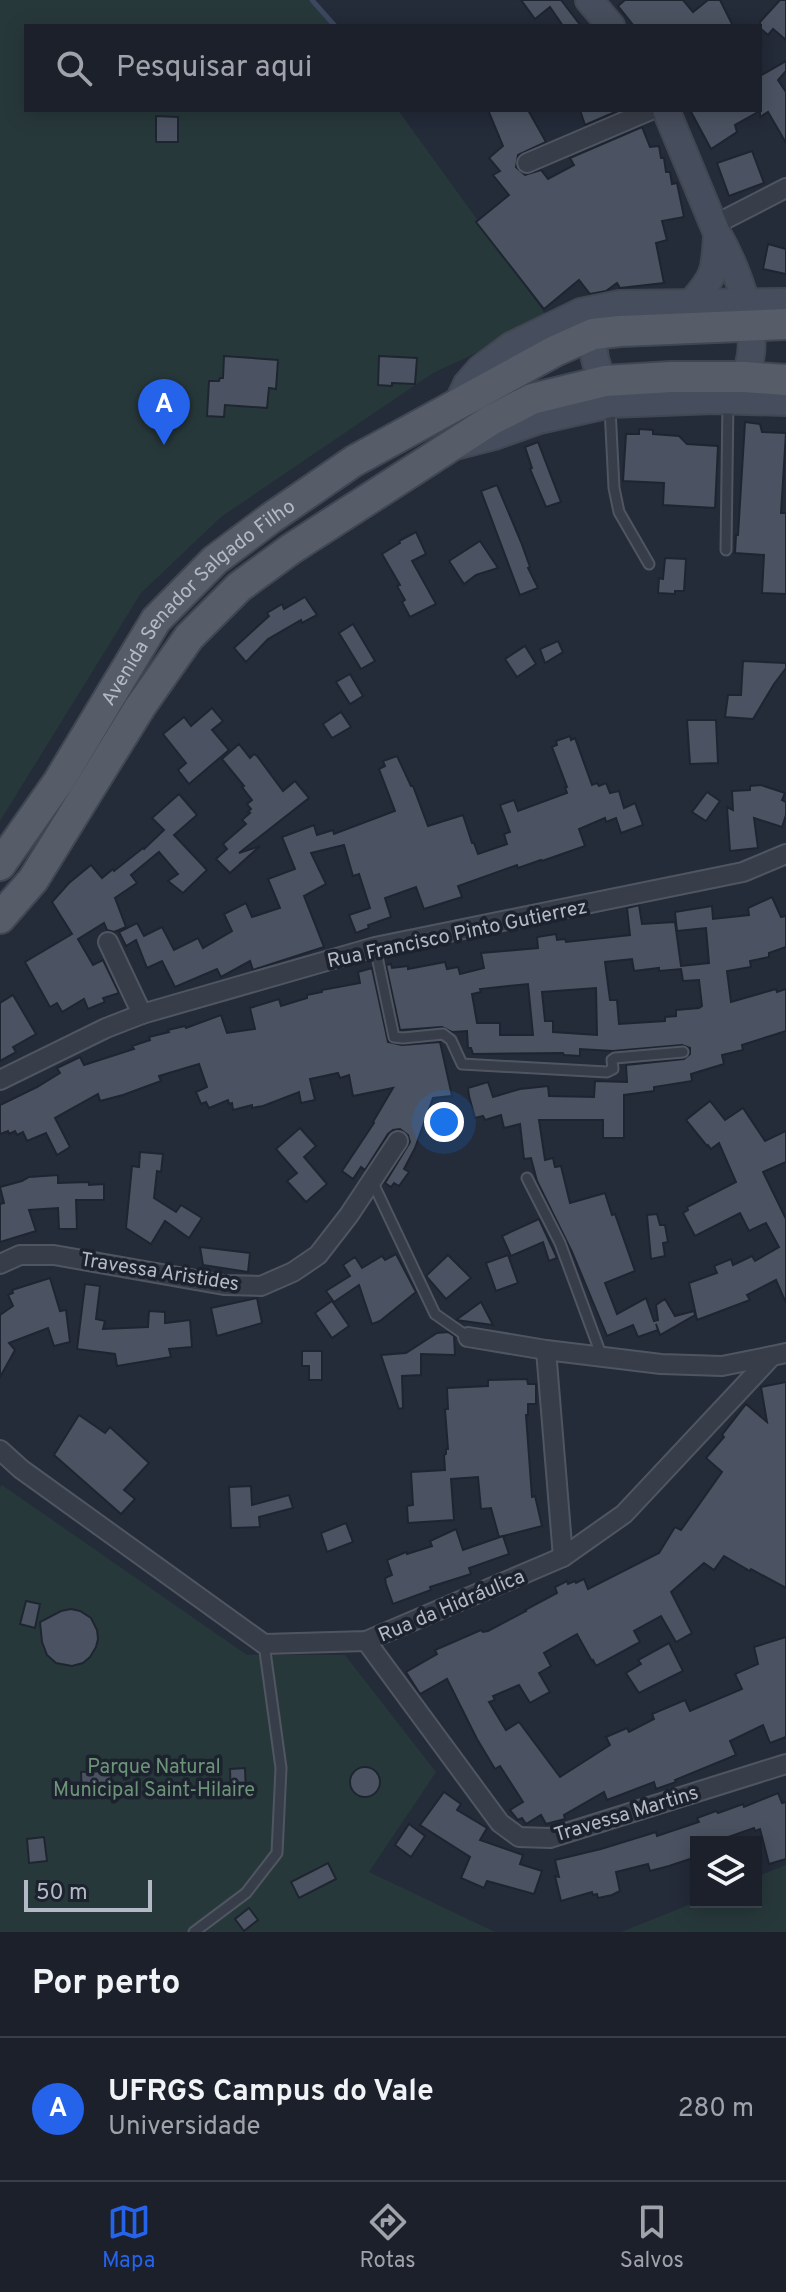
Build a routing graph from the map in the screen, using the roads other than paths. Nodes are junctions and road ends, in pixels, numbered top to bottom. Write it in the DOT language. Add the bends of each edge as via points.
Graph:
graph roads {
  1 [pos="589,0"];
  2 [pos="609,24"];
  3 [pos="646,112"];
  4 [pos="667,112"];
  5 [pos="527,163"];
  6 [pos="786,188"];
  7 [pos="715,229"];
  8 [pos="692,302"];
  9 [pos="786,302"];
  10 [pos="620,304"];
  11 [pos="748,314"];
  12 [pos="786,324"];
  13 [pos="593,334"];
  14 [pos="786,380"];
  15 [pos="729,393"];
  16 [pos="616,396"];
  17 [pos="786,402"];
  18 [pos="458,403"];
  19 [pos="726,550"];
  20 [pos="649,564"];
  21 [pos="786,854"];
  22 [pos="0,865"];
  23 [pos="0,918"];
  24 [pos="108,942"];
  25 [pos="375,947"];
  26 [pos="142,1014"];
  27 [pos="683,1052"];
  28 [pos="0,1080"];
  29 [pos="398,1141"];
  30 [pos="527,1178"];
  31 [pos="372,1181"];
  32 [pos="0,1264"];
  33 [pos="468,1337"];
  34 [pos="546,1350"];
  35 [pos="779,1355"];
  36 [pos="602,1357"];
  37 [pos="0,1450"];
  38 [pos="563,1557"];
  39 [pos="366,1641"];
  40 [pos="264,1644"];
  41 [pos="786,1764"];
  42 [pos="194,1932"];
  1 -- 2 [label="main road"];
  3 -- 5 [label="street"];
  4 -- 7 [label="main road"];
  6 -- 7 [label="street"];
  7 -- 8 [label="main road" via="716,266"];
  7 -- 11 [label="main road"];
  8 -- 10 [label="main road, Avenida Senador Salgado Filho"];
  8 -- 11 [label="main road, Avenida Senador Salgado Filho"];
  9 -- 11 [label="main road, Avenida Senador Salgado Filho"];
  10 -- 13 [label="main road" via="601,319"];
  10 -- 18 [label="main road, Avenida Senador Salgado Filho" via="581,312 511,346 480,369"];
  11 -- 12 [label="main road, Avenida Senador Salgado Filho"];
  11 -- 13 [label="main road, Avenida Senador Salgado Filho"];
  11 -- 15 [label="main road" via="751,359"];
  13 -- 16 [label="main road" via="594,356"];
  13 -- 18 [label="main road, Avenida Senador Salgado Filho"];
  14 -- 15 [label="main road, Avenida Senador Salgado Filho"];
  15 -- 16 [label="main road, Avenida Senador Salgado Filho" via="683,376"];
  15 -- 17 [label="main road, Avenida Senador Salgado Filho"];
  15 -- 19 [label="lane"];
  16 -- 20 [label="lane" via="614,488 619,512"];
  16 -- 23 [label="main road, Avenida Senador Salgado Filho" via="532,399 375,493 239,587 189,637 33,880"];
  18 -- 22 [label="main road, Avenida Senador Salgado Filho" via="354,461 215,560 156,620 59,781"];
  21 -- 25 [label="street, Rua Francisco Pinto Gutierrez" via="743,872"];
  24 -- 26 [label="street"];
  25 -- 26 [label="street, Rua Francisco Pinto Gutierrez"];
  25 -- 27 [label="lane" via="394,1037 443,1034 462,1064 611,1072 615,1058"];
  26 -- 28 [label="street, Rua Francisco Pinto Gutierrez"];
  29 -- 31 [label="street, Travessa Aristides"];
  30 -- 36 [label="lane" via="560,1243"];
  31 -- 32 [label="street, Travessa Aristides" via="318,1255 261,1286 224,1285 54,1255 20,1255"];
  31 -- 33 [label="lane" via="435,1314"];
  33 -- 34 [label="street"];
  34 -- 36 [label="street"];
  34 -- 38 [label="street"];
  35 -- 36 [label="street" via="722,1366"];
  35 -- 38 [label="street, Rua da Hidráulica" via="624,1514"];
  37 -- 40 [label="street"];
  38 -- 39 [label="street, Rua da Hidráulica"];
  39 -- 40 [label="street, Rua da Hidráulica"];
  39 -- 41 [label="street, Travessa Martins" via="500,1823 519,1837 550,1838"];
  40 -- 42 [label="lane" via="281,1768 277,1853 246,1893"];
}
